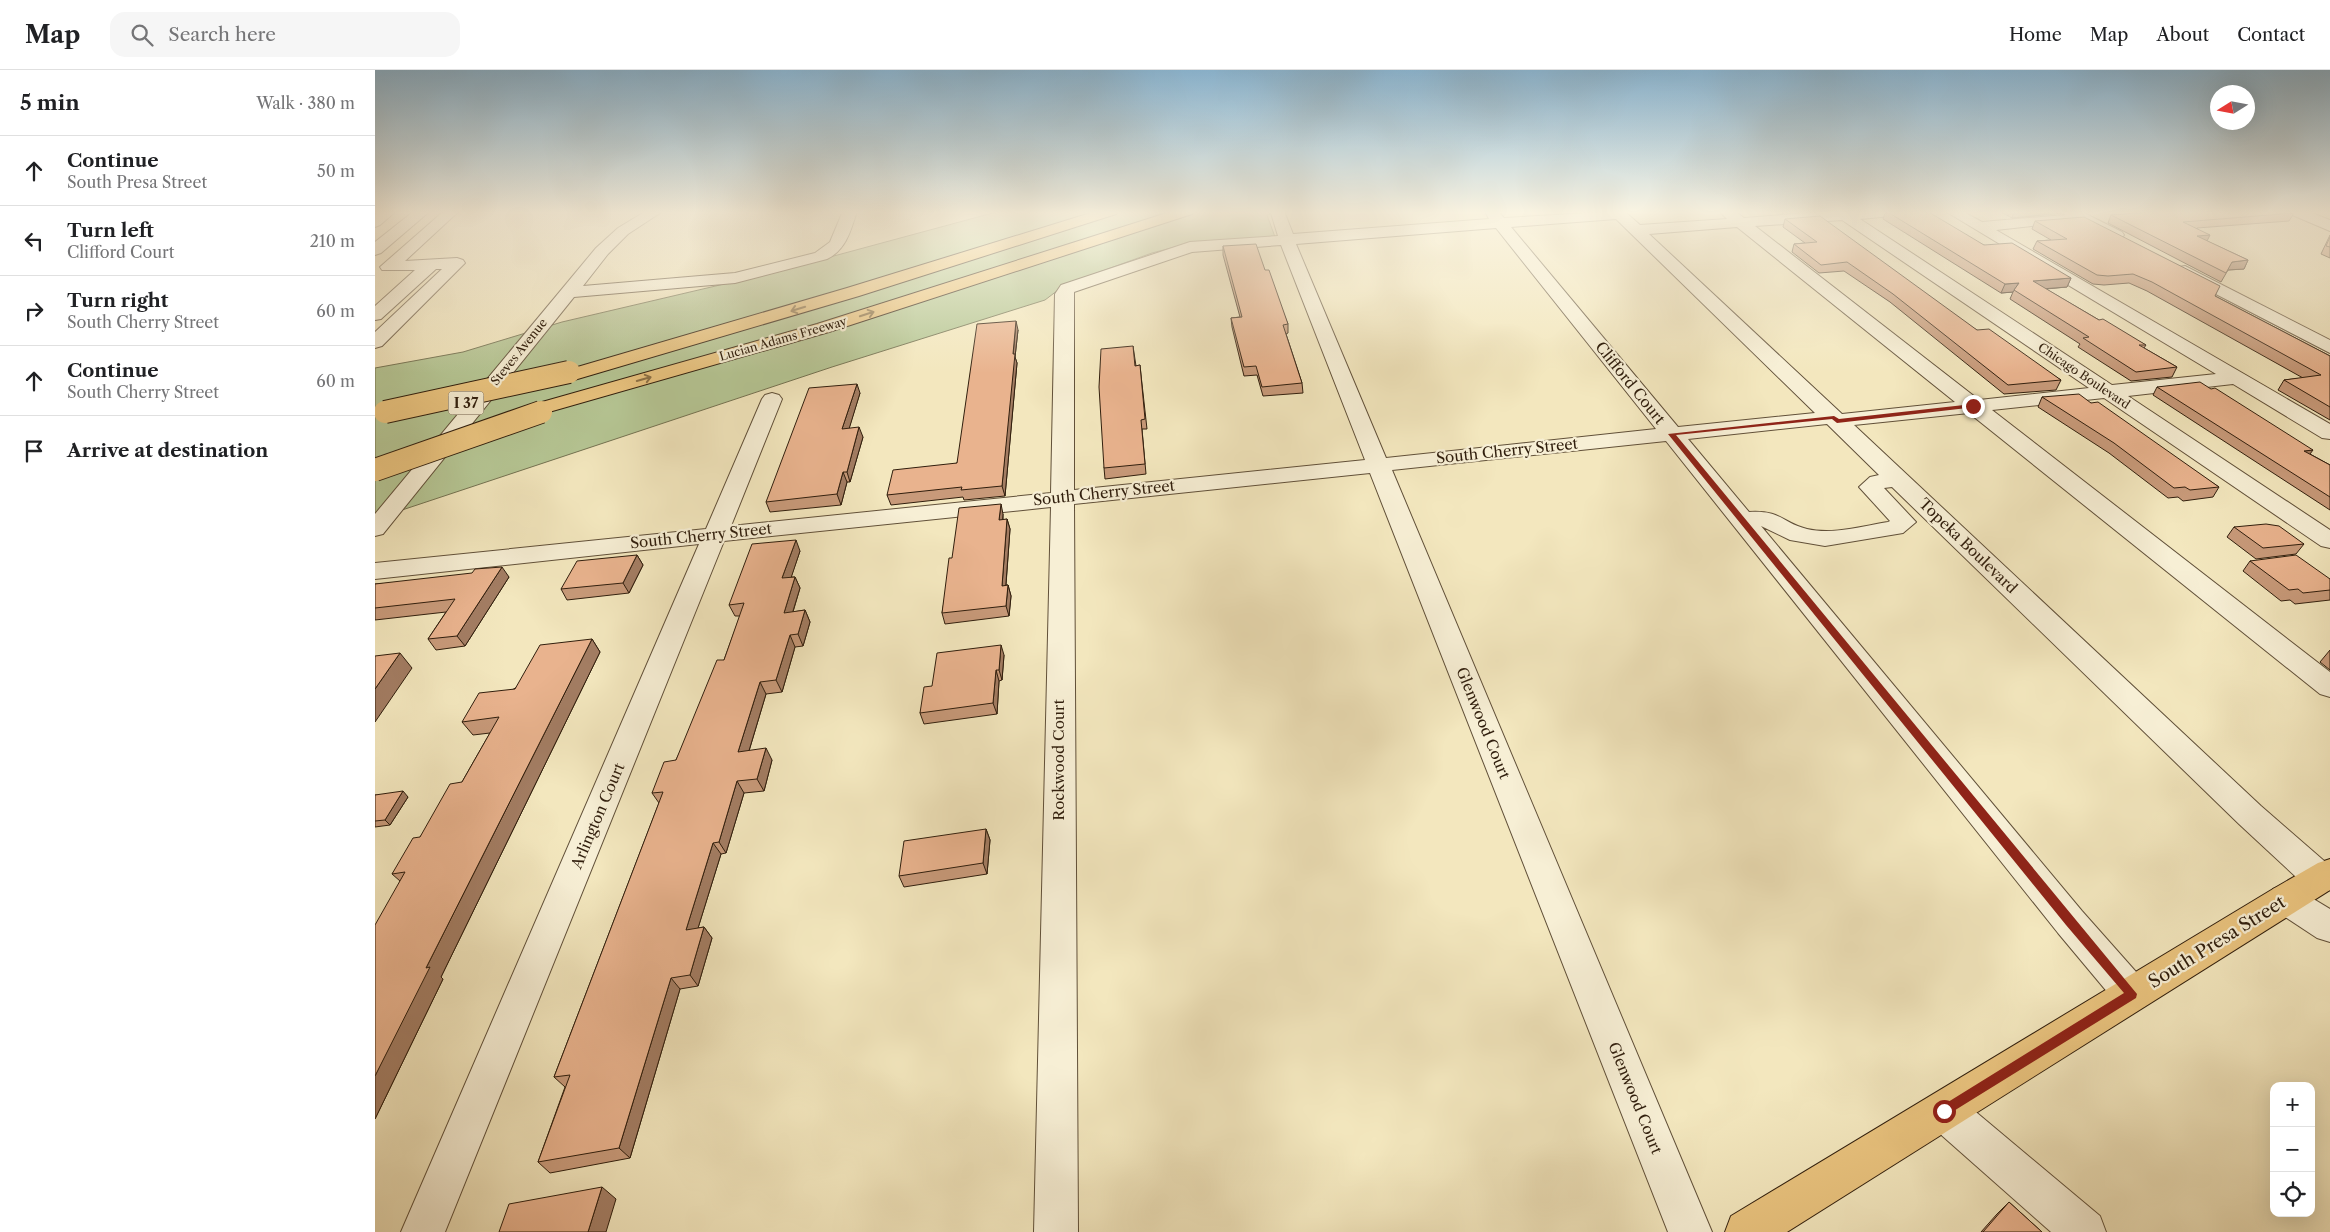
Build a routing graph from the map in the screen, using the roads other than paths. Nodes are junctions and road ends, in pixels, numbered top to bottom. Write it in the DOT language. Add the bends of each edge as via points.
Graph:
graph roads {
  1 [pos="414,265"];
  2 [pos="431,265"];
  3 [pos="456,265"];
  4 [pos="591,265"];
  5 [pos="782,265"];
  6 [pos="937,265"];
  7 [pos="1018,265"];
  8 [pos="1137,265"];
  9 [pos="1298,265"];
  10 [pos="1534,265"];
  11 [pos="1674,265"];
  12 [pos="1795,265"];
  13 [pos="1920,265"];
  14 [pos="2044,265"];
  15 [pos="2173,265"];
  16 [pos="388,267"];
  17 [pos="375,278"];
  18 [pos="568,292"];
  19 [pos="375,315"];
  20 [pos="375,342"];
  21 [pos="2330,347"];
  22 [pos="2237,378"];
  23 [pos="2108,391"];
  24 [pos="772,399"];
  25 [pos="1973,406"];
  26 [pos="541,410"];
  27 [pos="379,418"];
  28 [pos="1835,419"];
  29 [pos="2330,433"];
  30 [pos="1671,434"];
  31 [pos="375,453"];
  32 [pos="1377,464"];
  33 [pos="375,470"];
  34 [pos="1899,480"];
  35 [pos="1061,498"];
  36 [pos="1742,520"];
  37 [pos="1947,526"];
  38 [pos="375,528"];
  39 [pos="1895,528"];
  40 [pos="716,535"];
  41 [pos="2330,541"];
  42 [pos="375,571"];
  43 [pos="2330,687"];
  44 [pos="2326,876"];
  45 [pos="2285,899"];
  46 [pos="2330,927"];
  47 [pos="2132,994"];
  48 [pos="1944,1111"];
  49 [pos="423,1232"];
  50 [pos="1056,1232"];
  51 [pos="1690,1232"];
  52 [pos="1747,1232"];
  53 [pos="2084,1232"];
  1 -- 16 [label="street"];
  2 -- 19 [label="street"];
  3 -- 20 [label="street"];
  4 -- 18 [label="street, Steves Avenue"];
  5 -- 18 [label="street" via="735,278"];
  6 -- 27 [label="main road, Lucian Adams Freeway / I 37, one-way" via="628,359"];
  26 -- 7 [label="main road, Lucian Adams Freeway, one-way" via="823,328"];
  8 -- 35 [label="street, Rockwood Court" via="1067,289 1063,303"];
  9 -- 32 [label="street, Glenwood Court"];
  10 -- 30 [label="street, Clifford Court"];
  11 -- 28 [label="street, Topeka Boulevard"];
  12 -- 25 [label="street"];
  13 -- 23 [label="street, Chicago Boulevard"];
  14 -- 22 [label="street"];
  15 -- 21 [label="street"];
  16 -- 17 [label="street"];
  18 -- 38 [label="street, Steves Avenue"];
  22 -- 23 [label="street, South Cherry Street"];
  22 -- 29 [label="street"];
  23 -- 25 [label="street, South Cherry Street"];
  23 -- 41 [label="street, Chicago Boulevard"];
  24 -- 40 [label="street, Arlington Court"];
  25 -- 28 [label="street, South Cherry Street"];
  25 -- 43 [label="street"];
  26 -- 31 [label="main road, I 37"];
  26 -- 33 [label="main road, bridge"];
  28 -- 30 [label="street, South Cherry Street"];
  28 -- 34 [label="street, Topeka Boulevard"];
  30 -- 32 [label="street, South Cherry Street"];
  30 -- 36 [label="street, Clifford Court"];
  32 -- 35 [label="street, South Cherry Street"];
  32 -- 51 [label="street, Glenwood Court"];
  34 -- 37 [label="street, Topeka Boulevard"];
  34 -- 39 [label="street" via="1878,482 1870,487 1904,522"];
  35 -- 40 [label="street, South Cherry Street"];
  35 -- 50 [label="street, Rockwood Court"];
  36 -- 39 [label="street" via="1766,518 1799,535 1825,539"];
  36 -- 47 [label="street, Clifford Court"];
  37 -- 39 [label="street" via="1913,531"];
  37 -- 44 [label="street, Topeka Boulevard" via="2251,815"];
  40 -- 42 [label="street, South Cherry Street"];
  40 -- 49 [label="street, Arlington Court"];
  44 -- 45 [label="main road, South Presa Street"];
  45 -- 46 [label="street"];
  45 -- 47 [label="main road, South Presa Street"];
  47 -- 48 [label="main road, South Presa Street"];
  48 -- 52 [label="main road, South Presa Street"];
  48 -- 53 [label="street"];
}
